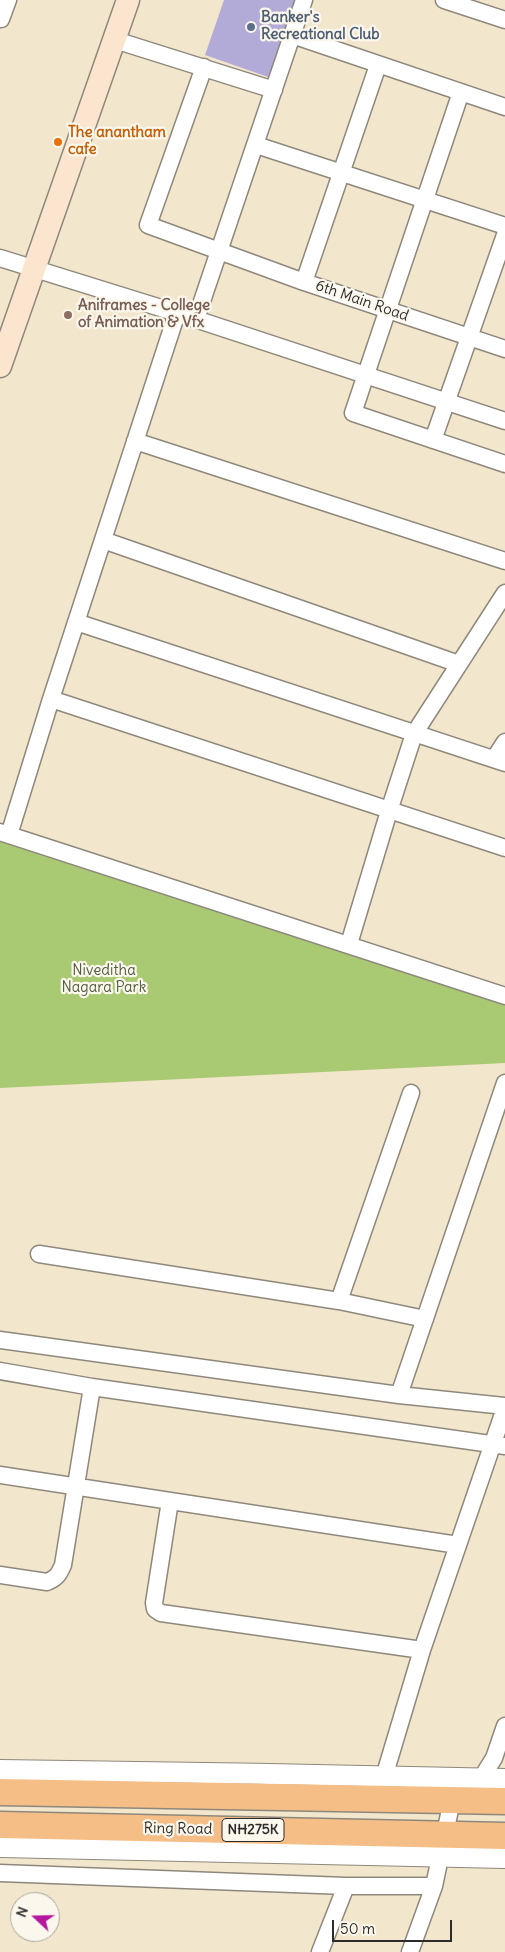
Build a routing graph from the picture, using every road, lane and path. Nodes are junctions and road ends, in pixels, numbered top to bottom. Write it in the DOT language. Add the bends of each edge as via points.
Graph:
graph roads {
  1 [pos="8,0"];
  2 [pos="128,0"];
  3 [pos="304,0"];
  4 [pos="444,0"];
  5 [pos="0,19"];
  6 [pos="505,20"];
  7 [pos="292,35"];
  8 [pos="115,40"];
  9 [pos="378,65"];
  10 [pos="204,67"];
  11 [pos="274,90"];
  12 [pos="461,92"];
  13 [pos="505,107"];
  14 [pos="256,145"];
  15 [pos="342,173"];
  16 [pos="423,201"];
  17 [pos="505,226"];
  18 [pos="505,235"];
  19 [pos="220,251"];
  20 [pos="0,258"];
  21 [pos="33,267"];
  22 [pos="304,282"];
  23 [pos="388,310"];
  24 [pos="177,313"];
  25 [pos="196,319"];
  26 [pos="470,337"];
  27 [pos="505,349"];
  28 [pos="0,366"];
  29 [pos="366,375"];
  30 [pos="447,401"];
  31 [pos="505,421"];
  32 [pos="433,440"];
  33 [pos="135,441"];
  34 [pos="505,464"];
  35 [pos="103,540"];
  36 [pos="505,562"];
  37 [pos="505,593"];
  38 [pos="76,622"];
  39 [pos="459,664"];
  40 [pos="51,699"];
  41 [pos="414,734"];
  42 [pos="505,742"];
  43 [pos="500,761"];
  44 [pos="388,811"];
  45 [pos="4,834"];
  46 [pos="505,848"];
  47 [pos="349,944"];
  48 [pos="505,996"];
  49 [pos="505,1083"];
  50 [pos="411,1093"];
  51 [pos="39,1254"];
  52 [pos="339,1302"];
  53 [pos="424,1319"];
  54 [pos="0,1340"];
  55 [pos="0,1371"];
  56 [pos="92,1387"];
  57 [pos="399,1395"];
  58 [pos="505,1407"];
  59 [pos="498,1445"];
  60 [pos="0,1475"];
  61 [pos="75,1486"];
  62 [pos="170,1501"];
  63 [pos="458,1545"];
  64 [pos="0,1575"];
  65 [pos="422,1650"];
  66 [pos="505,1726"];
  67 [pos="499,1758"];
  68 [pos="0,1770"];
  69 [pos="384,1778"];
  70 [pos="505,1779"];
  71 [pos="0,1792"];
  72 [pos="489,1793"];
  73 [pos="452,1800"];
  74 [pos="0,1825"];
  75 [pos="505,1836"];
  76 [pos="443,1845"];
  77 [pos="0,1847"];
  78 [pos="505,1858"];
  79 [pos="0,1873"];
  80 [pos="346,1886"];
  81 [pos="434,1886"];
  82 [pos="320,1952"];
  83 [pos="410,1952"];
  1 -- 5 [label="street"];
  2 -- 8 [label="main road"];
  3 -- 7 [label="street"];
  4 -- 6 [label="street"];
  7 -- 9 [label="street"];
  7 -- 11 [label="street"];
  8 -- 10 [label="street"];
  8 -- 21 [label="main road"];
  9 -- 12 [label="street"];
  9 -- 15 [label="street"];
  10 -- 11 [label="street"];
  10 -- 19 [label="street, 6th Main Road" via="148,224"];
  11 -- 14 [label="street"];
  12 -- 13 [label="street"];
  12 -- 16 [label="street"];
  14 -- 15 [label="street"];
  14 -- 19 [label="street"];
  15 -- 16 [label="street"];
  15 -- 22 [label="street"];
  16 -- 17 [label="street"];
  16 -- 23 [label="street"];
  18 -- 26 [label="street"];
  19 -- 22 [label="street, 6th Main Road"];
  19 -- 25 [label="street"];
  20 -- 21 [label="street"];
  21 -- 24 [label="street"];
  21 -- 28 [label="main road"];
  22 -- 23 [label="street, 6th Main Road"];
  23 -- 26 [label="street, 6th Main Road"];
  23 -- 29 [label="street"];
  24 -- 25 [label="street"];
  24 -- 33 [label="street"];
  25 -- 29 [label="street"];
  26 -- 27 [label="street, 6th Main Road"];
  26 -- 30 [label="street"];
  29 -- 30 [label="street"];
  29 -- 32 [label="street" via="353,413"];
  30 -- 31 [label="street"];
  30 -- 32 [label="street"];
  32 -- 34 [label="street"];
  33 -- 35 [label="street"];
  33 -- 36 [label="street"];
  35 -- 38 [label="street"];
  35 -- 39 [label="street"];
  37 -- 39 [label="street"];
  38 -- 40 [label="street"];
  38 -- 41 [label="street"];
  39 -- 41 [label="street"];
  40 -- 44 [label="street"];
  40 -- 45 [label="street"];
  41 -- 43 [label="street"];
  41 -- 44 [label="street"];
  42 -- 43 [label="street"];
  44 -- 46 [label="street"];
  44 -- 47 [label="street"];
  45 -- 47 [label="street"];
  47 -- 48 [label="street"];
  49 -- 53 [label="street"];
  50 -- 52 [label="street"];
  51 -- 52 [label="street"];
  52 -- 53 [label="street"];
  53 -- 57 [label="street"];
  54 -- 57 [label="street"];
  55 -- 56 [label="street"];
  56 -- 59 [label="street"];
  56 -- 61 [label="street"];
  57 -- 58 [label="street"];
  58 -- 59 [label="street"];
  59 -- 63 [label="street"];
  60 -- 61 [label="street"];
  61 -- 62 [label="street"];
  61 -- 64 [label="street" via="59,1575 48,1582"];
  62 -- 63 [label="street"];
  62 -- 65 [label="street" via="154,1603 155,1609 161,1613"];
  63 -- 65 [label="street"];
  65 -- 69 [label="street"];
  66 -- 67 [label="street"];
  67 -- 72 [label="street"];
  68 -- 69 [label="street"];
  69 -- 72 [label="street"];
  70 -- 72 [label="street"];
  71 -- 73 [label="highway, NH275K"];
  72 -- 73 [label="highway, NH275K"];
  73 -- 76 [label="street"];
  74 -- 76 [label="highway, Ring Road / NH275K"];
  75 -- 76 [label="highway, Ring Road / NH275K"];
  76 -- 77 [label="street"];
  76 -- 78 [label="street"];
  76 -- 81 [label="street"];
  79 -- 80 [label="street"];
  80 -- 81 [label="street"];
  80 -- 82 [label="street"];
  81 -- 83 [label="street"];
}
